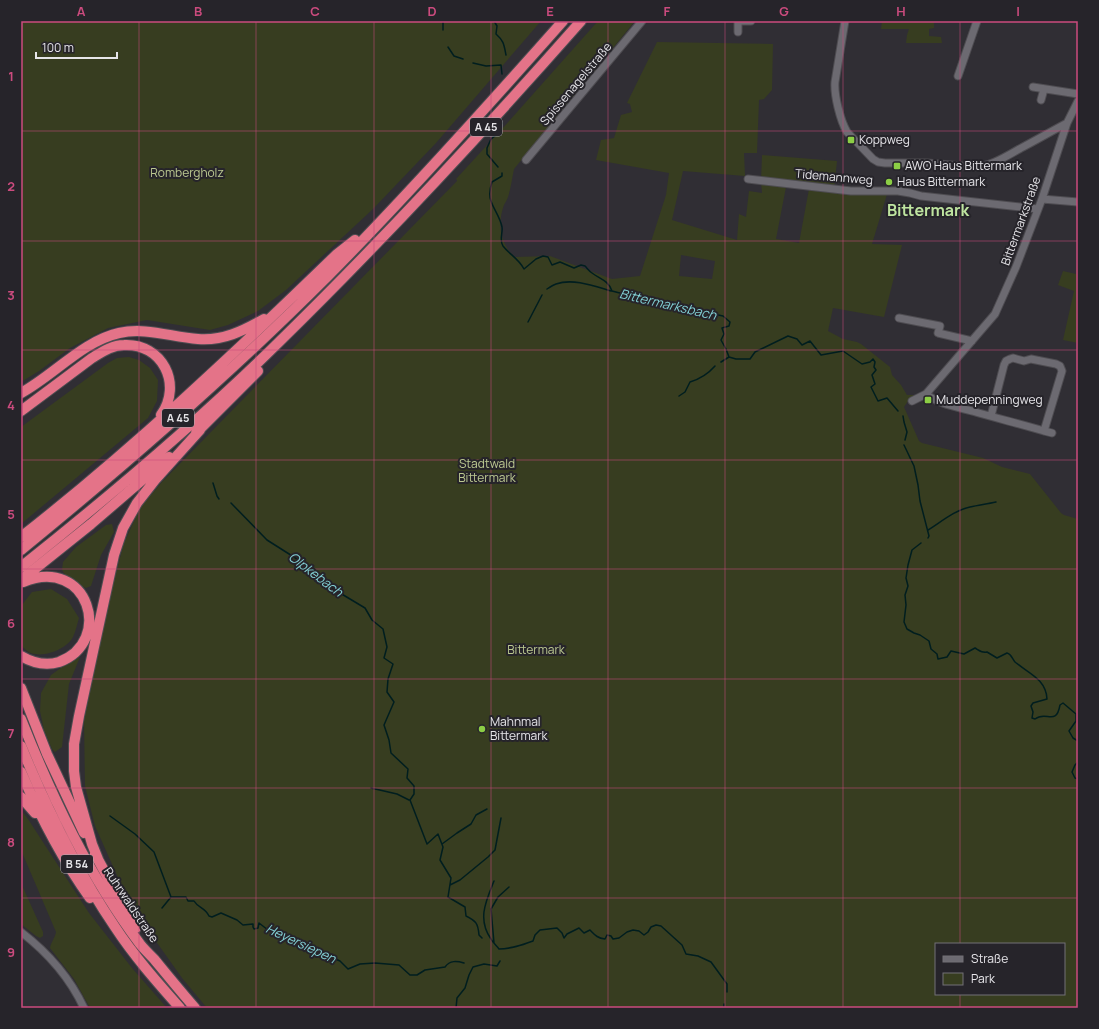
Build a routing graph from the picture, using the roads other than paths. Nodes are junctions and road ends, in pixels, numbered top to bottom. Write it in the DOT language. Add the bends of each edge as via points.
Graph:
graph roads {
  1 [pos="563,21"];
  2 [pos="581,21"];
  3 [pos="642,21"];
  4 [pos="751,21"];
  5 [pos="845,21"];
  6 [pos="977,21"];
  7 [pos="738,32"];
  8 [pos="958,76"];
  9 [pos="1033,87"];
  10 [pos="1044,89"];
  11 [pos="1078,94"];
  12 [pos="1042,100"];
  13 [pos="1078,101"];
  14 [pos="1067,123"];
  15 [pos="526,160"];
  16 [pos="748,179"];
  17 [pos="1042,198"];
  18 [pos="1078,202"];
  19 [pos="1038,209"];
  20 [pos="324,274"];
  21 [pos="288,301"];
  22 [pos="899,318"];
  23 [pos="972,342"];
  24 [pos="279,343"];
  25 [pos="21,393"];
  26 [pos="926,394"];
  27 [pos="912,401"];
  28 [pos="21,411"];
  29 [pos="991,416"];
  30 [pos="200,430"];
  31 [pos="1044,431"];
  32 [pos="147,432"];
  33 [pos="1052,433"];
  34 [pos="21,538"];
  35 [pos="21,550"];
  36 [pos="21,567"];
  37 [pos="21,581"];
  38 [pos="21,656"];
  39 [pos="21,688"];
  40 [pos="21,719"];
  41 [pos="21,746"];
  42 [pos="21,772"];
  43 [pos="21,797"];
  44 [pos="49,832"];
  45 [pos="98,859"];
  46 [pos="21,932"];
  47 [pos="154,959"];
  48 [pos="149,973"];
  49 [pos="84,1008"];
  50 [pos="180,1008"];
  51 [pos="195,1008"];
  1 -- 20 [label="highway, A 45" via="388,214"];
  2 -- 24 [label="highway, A 45" via="441,175"];
  3 -- 15 [label="street, Spissenagelstraße"];
  4 -- 7 [label="street" via="738,21"];
  5 -- 14 [label="street" via="834,90 847,132 878,162 981,167 1005,157"];
  6 -- 8 [label="street"];
  9 -- 10 [label="street"];
  10 -- 11 [label="street"];
  10 -- 12 [label="street"];
  13 -- 14 [label="street, Bittermarkstraße"];
  14 -- 17 [label="street, Bittermarkstraße"];
  16 -- 19 [label="street, Tidemannweg" via="851,191 898,191 921,196"];
  17 -- 18 [label="street"];
  17 -- 19 [label="street, Bittermarkstraße"];
  19 -- 23 [label="street, Bittermarkstraße" via="995,314"];
  20 -- 21 [label="highway"];
  20 -- 35 [label="highway, A 45" via="268,334 177,419"];
  21 -- 25 [label="highway" via="255,324 220,338 199,339 142,331 106,337 85,348"];
  21 -- 32 [label="highway"];
  22 -- 23 [label="street" via="940,326 938,333"];
  23 -- 26 [label="street, Bittermarkstraße"];
  24 -- 30 [label="highway" via="256,374"];
  24 -- 36 [label="highway, A 45" via="140,469"];
  26 -- 27 [label="street, Bittermarkstraße"];
  26 -- 29 [label="street" via="944,403"];
  28 -- 32 [label="highway" via="103,351 133,345 144,348 160,360 167,371 171,386 165,409"];
  29 -- 31 [label="street"];
  29 -- 31 [label="street" via="1006,361 1013,358 1031,359 1056,364 1062,371"];
  30 -- 37 [label="highway"];
  30 -- 45 [label="highway" via="137,503 123,528 114,555 74,744 76,786"];
  31 -- 33 [label="street"];
  32 -- 34 [label="highway"];
  37 -- 38 [label="highway" via="44,576 65,580 82,595 88,608 89,621 84,640 69,657 55,663 41,664"];
  39 -- 45 [label="highway" via="47,754"];
  40 -- 47 [label="highway, Ruhrwaldstraße / B 54" via="56,801 100,884 141,945"];
  41 -- 48 [label="highway, B 54" via="65,842 93,892 115,928"];
  42 -- 44 [label="highway"];
  43 -- 44 [label="highway"];
  44 -- 48 [label="highway" via="71,870 129,954"];
  45 -- 47 [label="highway"];
  46 -- 49 [label="street" via="58,968 73,987"];
  47 -- 51 [label="highway, Ruhrwaldstraße / B 54"];
  48 -- 50 [label="highway, B 54"];
}
